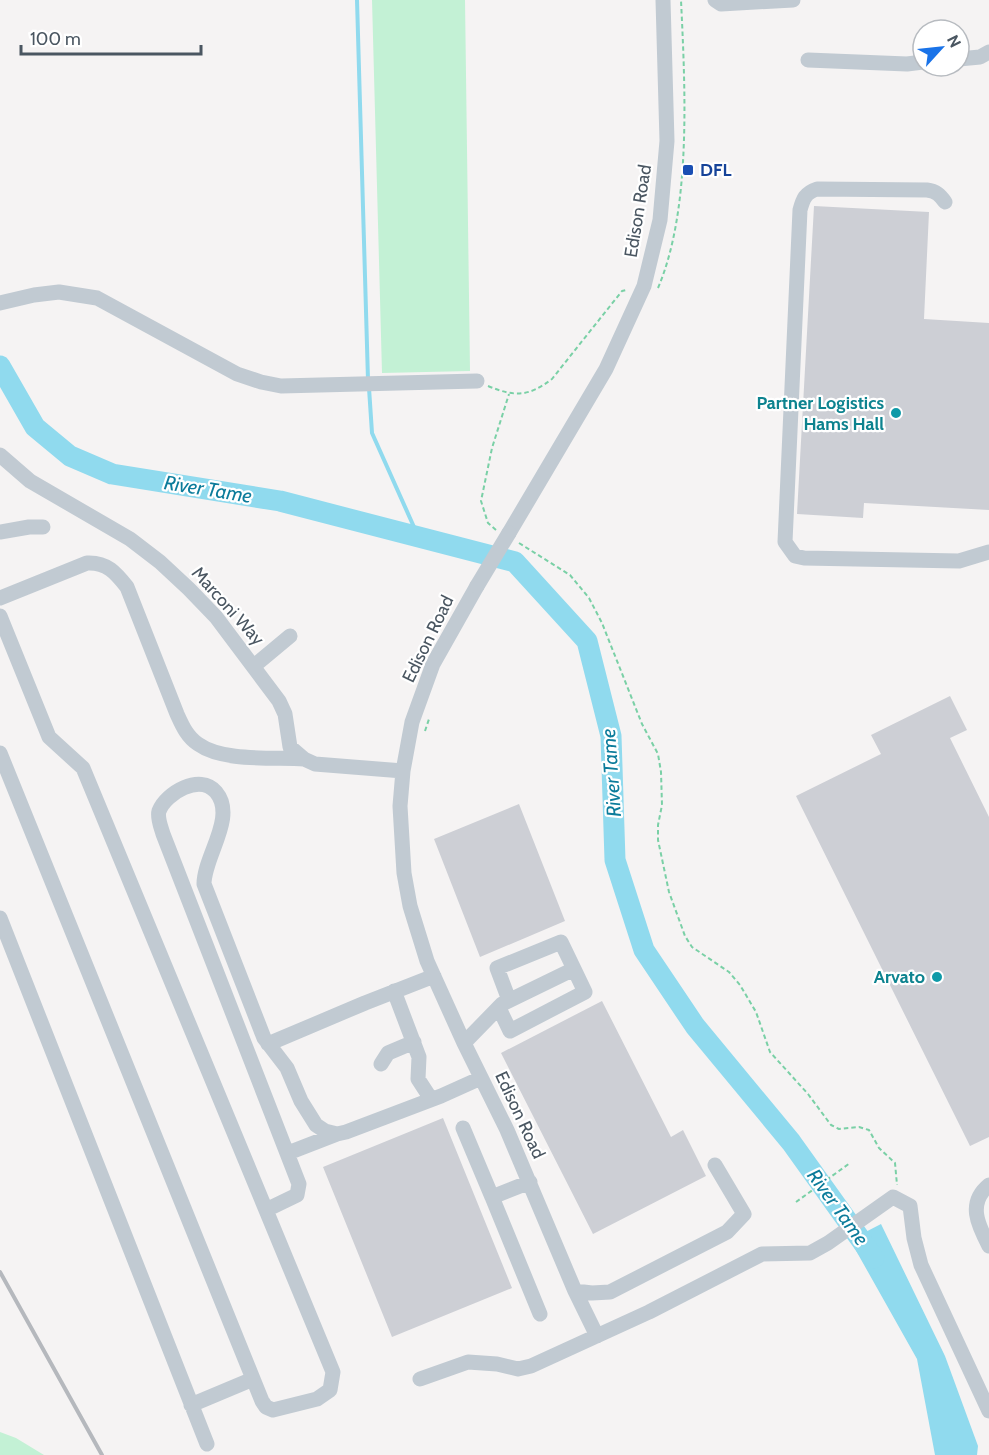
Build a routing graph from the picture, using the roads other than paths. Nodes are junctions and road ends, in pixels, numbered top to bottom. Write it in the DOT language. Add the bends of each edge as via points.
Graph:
graph roads {
  1 [pos="663,0"];
  2 [pos="715,0"];
  3 [pos="793,0"];
  4 [pos="989,52"];
  5 [pos="971,58"];
  6 [pos="808,60"];
  7 [pos="911,63"];
  8 [pos="945,202"];
  9 [pos="7,301"];
  10 [pos="477,381"];
  11 [pos="0,455"];
  12 [pos="43,527"];
  13 [pos="0,532"];
  14 [pos="989,552"];
  15 [pos="0,598"];
  16 [pos="0,616"];
  17 [pos="290,636"];
  18 [pos="254,666"];
  19 [pos="0,753"];
  20 [pos="304,759"];
  21 [pos="403,771"];
  22 [pos="0,918"];
  23 [pos="574,969"];
  24 [pos="434,976"];
  25 [pos="394,991"];
  26 [pos="504,1004"];
  27 [pos="414,1042"];
  28 [pos="464,1043"];
  29 [pos="268,1044"];
  30 [pos="381,1064"];
  31 [pos="481,1078"];
  32 [pos="431,1100"];
  33 [pos="463,1128"];
  34 [pos="337,1134"];
  35 [pos="288,1153"];
  36 [pos="716,1165"];
  37 [pos="530,1182"];
  38 [pos="989,1185"];
  39 [pos="492,1197"];
  40 [pos="266,1210"];
  41 [pos="989,1246"];
  42 [pos="575,1291"];
  43 [pos="540,1314"];
  44 [pos="597,1336"];
  45 [pos="253,1379"];
  46 [pos="420,1379"];
  47 [pos="191,1405"];
  48 [pos="989,1411"];
  49 [pos="207,1444"];
  1 -- 21 [label="street, Edison Road, bridge" via="667,141 660,220 644,286 606,369 433,664 412,722"];
  2 -- 3 [label="street" via="721,4"];
  4 -- 5 [label="street"];
  6 -- 7 [label="street"];
  8 -- 14 [label="street" via="940,195 927,190 817,189 803,200 785,542 795,556 804,558 959,561"];
  9 -- 10 [label="street" via="59,292 97,298 237,374 282,386"];
  11 -- 18 [label="street, Marconi Way" via="30,481 130,539 160,562 216,617"];
  12 -- 13 [label="street"];
  15 -- 20 [label="street" via="87,563 106,566 127,587 177,714 192,739 222,755"];
  16 -- 40 [label="street" via="49,736 83,768"];
  17 -- 18 [label="street"];
  18 -- 20 [label="street, Marconi Way" via="285,714 290,747"];
  19 -- 45 [label="street"];
  20 -- 21 [label="street" via="315,764"];
  21 -- 24 [label="street, Edison Road" via="400,806 404,873 410,906"];
  22 -- 47 [label="street"];
  23 -- 26 [label="street"];
  23 -- 26 [label="street" via="561,942 496,968"];
  23 -- 26 [label="street" via="585,992 510,1031"];
  24 -- 25 [label="street"];
  24 -- 28 [label="street, Edison Road"];
  25 -- 27 [label="street"];
  25 -- 29 [label="street"];
  26 -- 28 [label="street"];
  27 -- 30 [label="street" via="388,1053"];
  27 -- 32 [label="street" via="419,1057 418,1079"];
  28 -- 31 [label="street, Edison Road"];
  29 -- 34 [label="street" via="287,1068 310,1118 325,1131"];
  29 -- 35 [label="street" via="204,884 224,820 222,800 207,786 182,788 171,794 158,814 163,834"];
  31 -- 32 [label="street"];
  31 -- 37 [label="street, Edison Road"];
  32 -- 34 [label="street"];
  33 -- 39 [label="street"];
  34 -- 35 [label="street"];
  35 -- 40 [label="street" via="299,1184 297,1196"];
  36 -- 42 [label="street" via="744,1214 727,1232 610,1292"];
  37 -- 39 [label="street"];
  37 -- 42 [label="street, Edison Road"];
  38 -- 41 [label="street" via="980,1192 976,1210 977,1224"];
  39 -- 43 [label="street"];
  40 -- 45 [label="street" via="333,1372 330,1390 316,1399 273,1410 261,1401"];
  42 -- 44 [label="street, Edison Road"];
  44 -- 46 [label="street" via="548,1360 518,1369 468,1362"];
  44 -- 48 [label="street" via="762,1254 810,1253 893,1197 910,1206 921,1265"];
  45 -- 47 [label="street"];
  47 -- 49 [label="street"];
}
